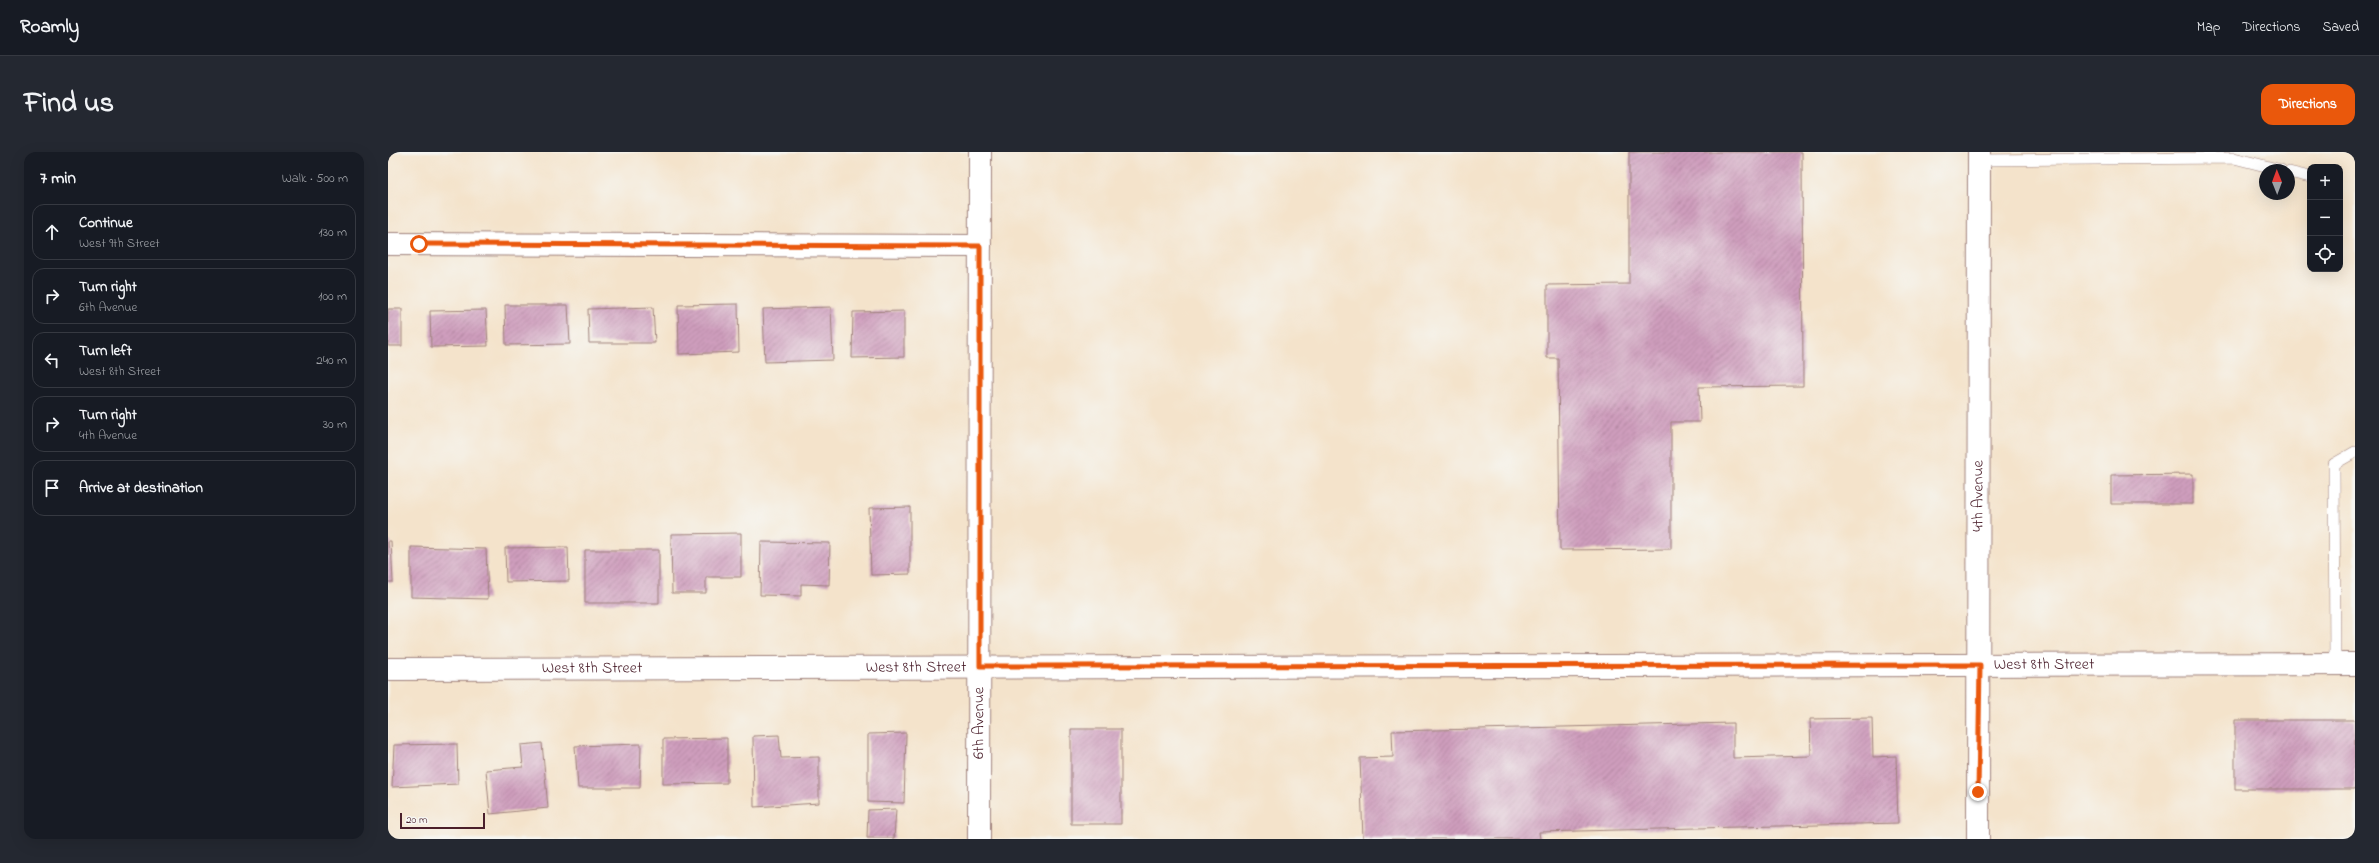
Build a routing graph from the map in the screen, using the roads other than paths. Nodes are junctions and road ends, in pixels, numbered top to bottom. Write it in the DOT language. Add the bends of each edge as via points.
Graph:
graph roads {
  1 [pos="980,152"];
  2 [pos="1979,156"];
  3 [pos="2259,164"];
  4 [pos="2295,173"];
  5 [pos="2307,176"];
  6 [pos="388,244"];
  7 [pos="980,246"];
  8 [pos="2355,452"];
  9 [pos="2345,664"];
  10 [pos="1980,665"];
  11 [pos="980,666"];
  12 [pos="388,669"];
  13 [pos="979,839"];
  14 [pos="1978,839"];
  1 -- 7 [label="street, 6th Avenue"];
  2 -- 3 [label="lane" via="2234,158"];
  2 -- 10 [label="street, 4th Avenue"];
  4 -- 5 [label="lane"];
  6 -- 7 [label="street"];
  7 -- 11 [label="street, 6th Avenue"];
  8 -- 9 [label="lane" via="2334,464"];
  9 -- 10 [label="street, West 8th Street"];
  10 -- 11 [label="street, West 8th Street"];
  10 -- 14 [label="street, 4th Avenue"];
  11 -- 12 [label="street, West 8th Street"];
  11 -- 13 [label="street, 6th Avenue"];
}
